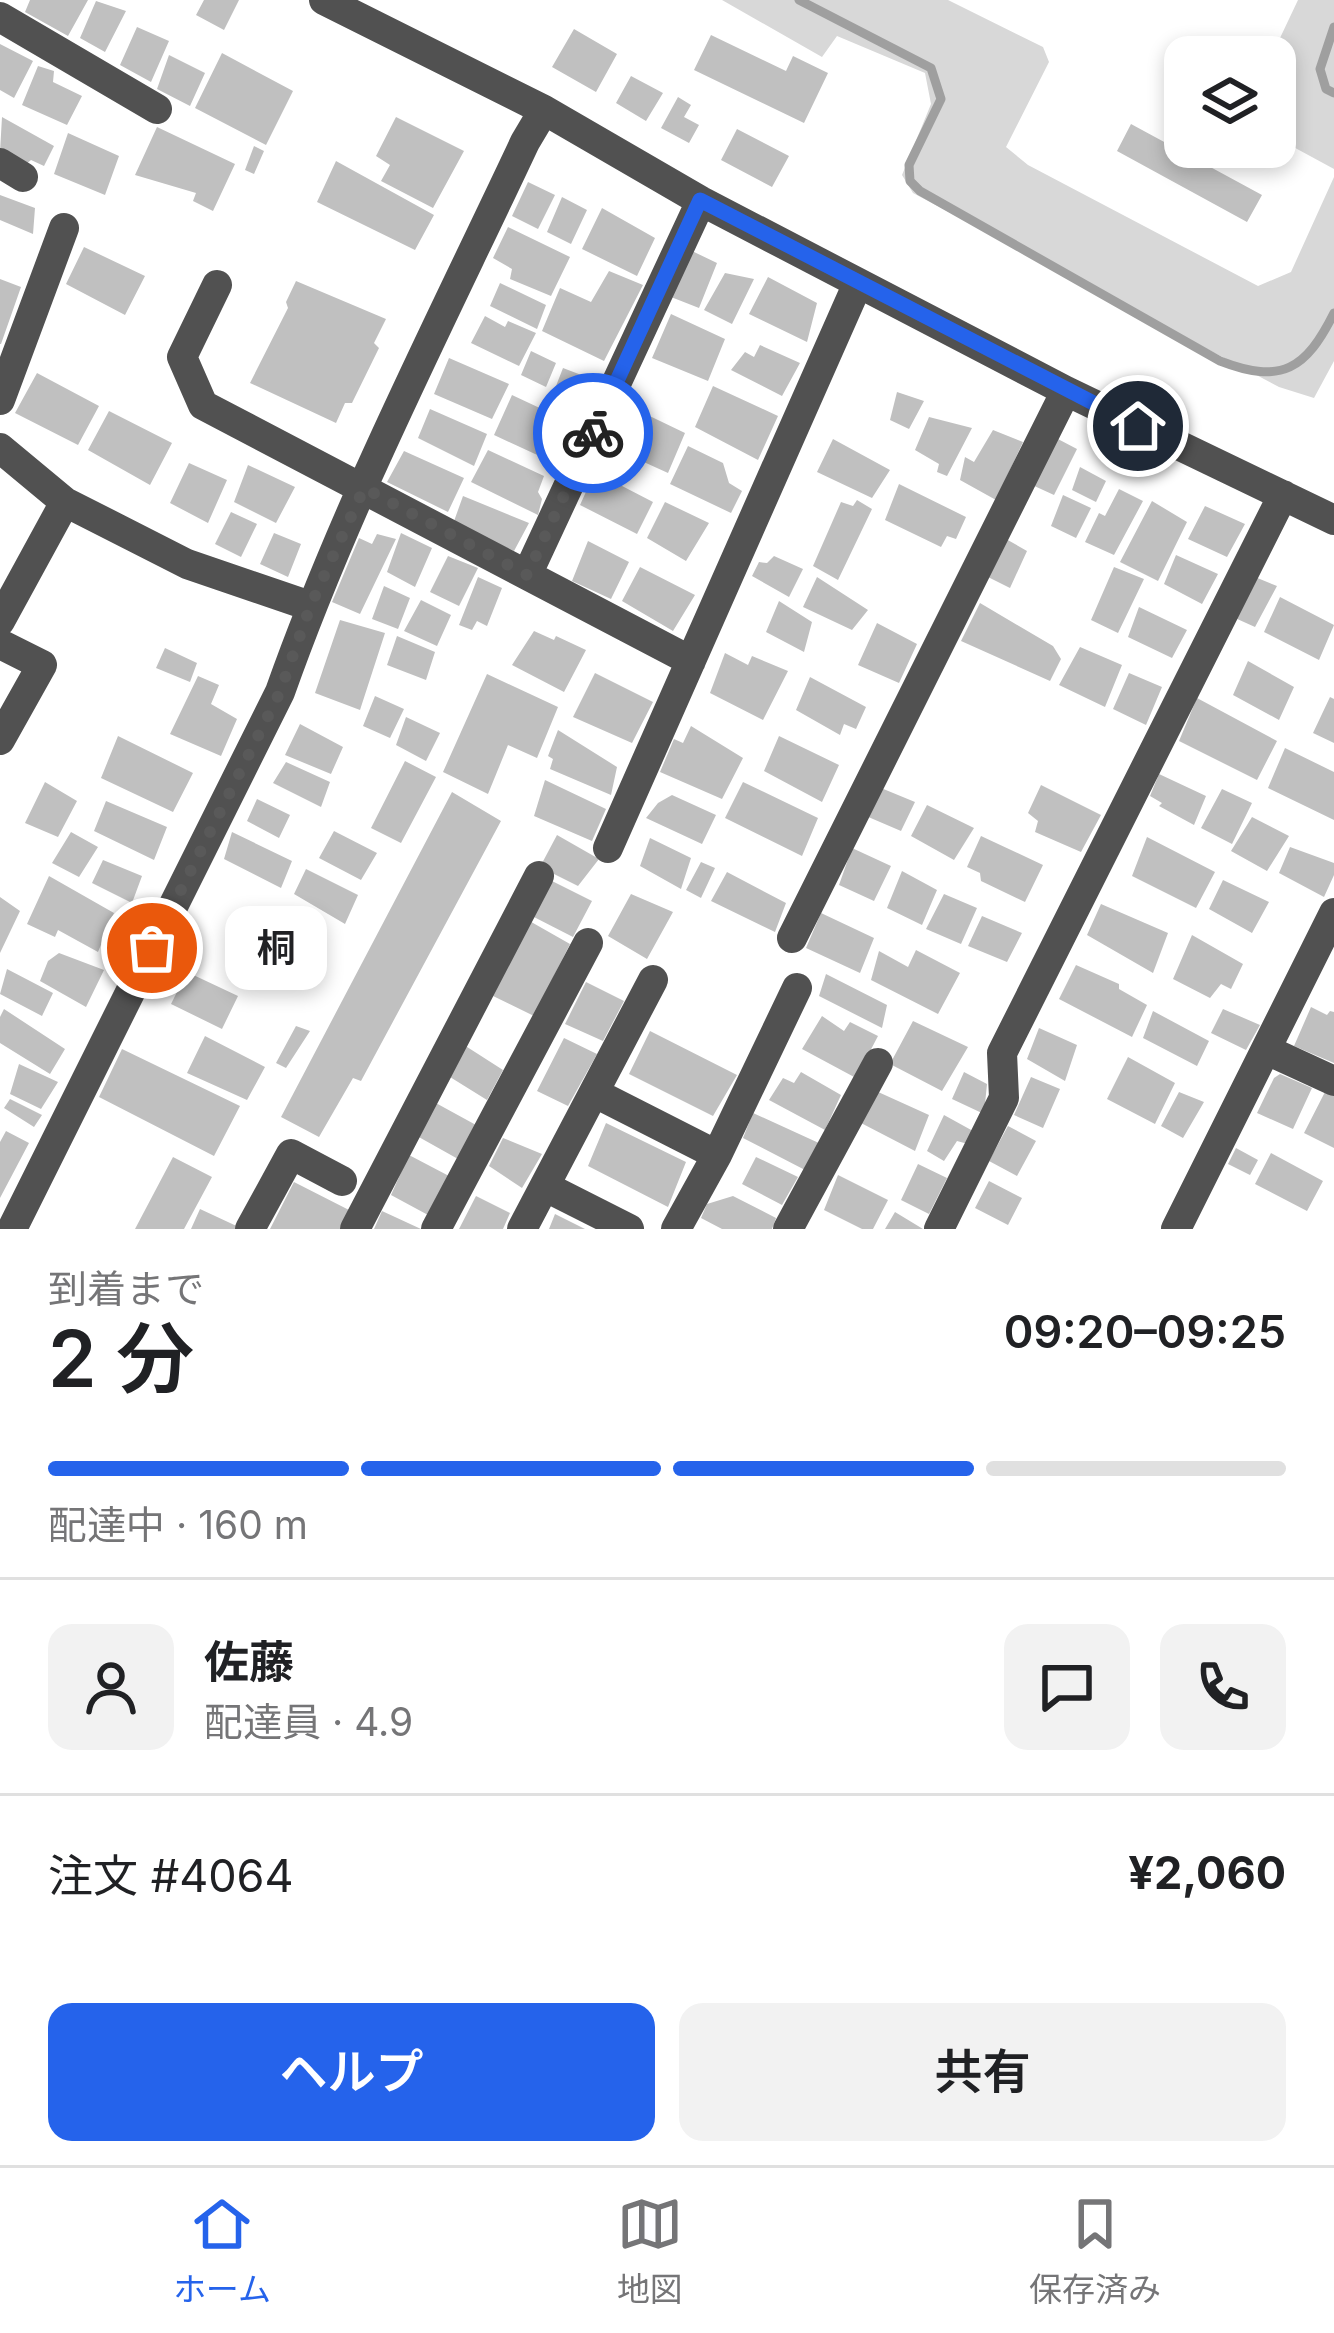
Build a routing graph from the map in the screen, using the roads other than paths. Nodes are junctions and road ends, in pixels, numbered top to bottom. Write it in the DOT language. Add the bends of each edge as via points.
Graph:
graph roads {
  1 [pos="324,0"];
  2 [pos="0,17"];
  3 [pos="158,109"];
  4 [pos="544,110"];
  5 [pos="700,200"];
  6 [pos="64,228"];
  7 [pos="858,283"];
  8 [pos="218,285"];
  9 [pos="1066,391"];
  10 [pos="0,400"];
  11 [pos="0,448"];
  12 [pos="364,488"];
  13 [pos="1282,494"];
  14 [pos="64,502"];
  15 [pos="1334,520"];
  16 [pos="527,575"];
  17 [pos="310,607"];
  18 [pos="0,621"];
  19 [pos="0,644"];
  20 [pos="692,661"];
  21 [pos="0,740"];
  22 [pos="608,848"];
  23 [pos="539,876"];
  24 [pos="1334,913"];
  25 [pos="792,938"];
  26 [pos="588,943"];
  27 [pos="653,980"];
  28 [pos="797,988"];
  29 [pos="1267,1050"];
  30 [pos="878,1063"];
  31 [pos="1334,1081"];
  32 [pos="595,1093"];
  33 [pos="717,1155"];
  34 [pos="342,1181"];
  35 [pos="546,1187"];
  36 [pos="0,1224"];
  37 [pos="10,1229"];
  38 [pos="250,1229"];
  39 [pos="355,1229"];
  40 [pos="436,1229"];
  41 [pos="522,1229"];
  42 [pos="628,1229"];
  43 [pos="676,1229"];
  44 [pos="788,1229"];
  45 [pos="939,1229"];
  46 [pos="1176,1229"];
  1 -- 4 [label="street"];
  2 -- 3 [label="street"];
  4 -- 5 [label="street"];
  4 -- 12 [label="street"];
  5 -- 7 [label="street"];
  5 -- 16 [label="street"];
  6 -- 10 [label="street"];
  7 -- 9 [label="street"];
  7 -- 20 [label="street"];
  8 -- 12 [label="street" via="182,357 203,404"];
  9 -- 13 [label="street"];
  9 -- 25 [label="street"];
  11 -- 14 [label="street"];
  12 -- 16 [label="street"];
  12 -- 17 [label="street"];
  13 -- 15 [label="street"];
  13 -- 45 [label="street" via="1002,1053 1004,1098"];
  14 -- 17 [label="street" via="187,564"];
  14 -- 18 [label="street"];
  16 -- 20 [label="street"];
  17 -- 37 [label="street" via="280,692"];
  19 -- 21 [label="street" via="42,665"];
  20 -- 22 [label="street"];
  23 -- 39 [label="street"];
  24 -- 29 [label="street"];
  26 -- 40 [label="street"];
  27 -- 32 [label="street"];
  28 -- 33 [label="street"];
  29 -- 31 [label="street"];
  29 -- 46 [label="street"];
  30 -- 44 [label="street"];
  32 -- 33 [label="street"];
  32 -- 35 [label="street"];
  33 -- 43 [label="street"];
  34 -- 38 [label="street" via="291,1154"];
  35 -- 41 [label="street"];
  35 -- 42 [label="street"];
  36 -- 37 [label="street"];
}
